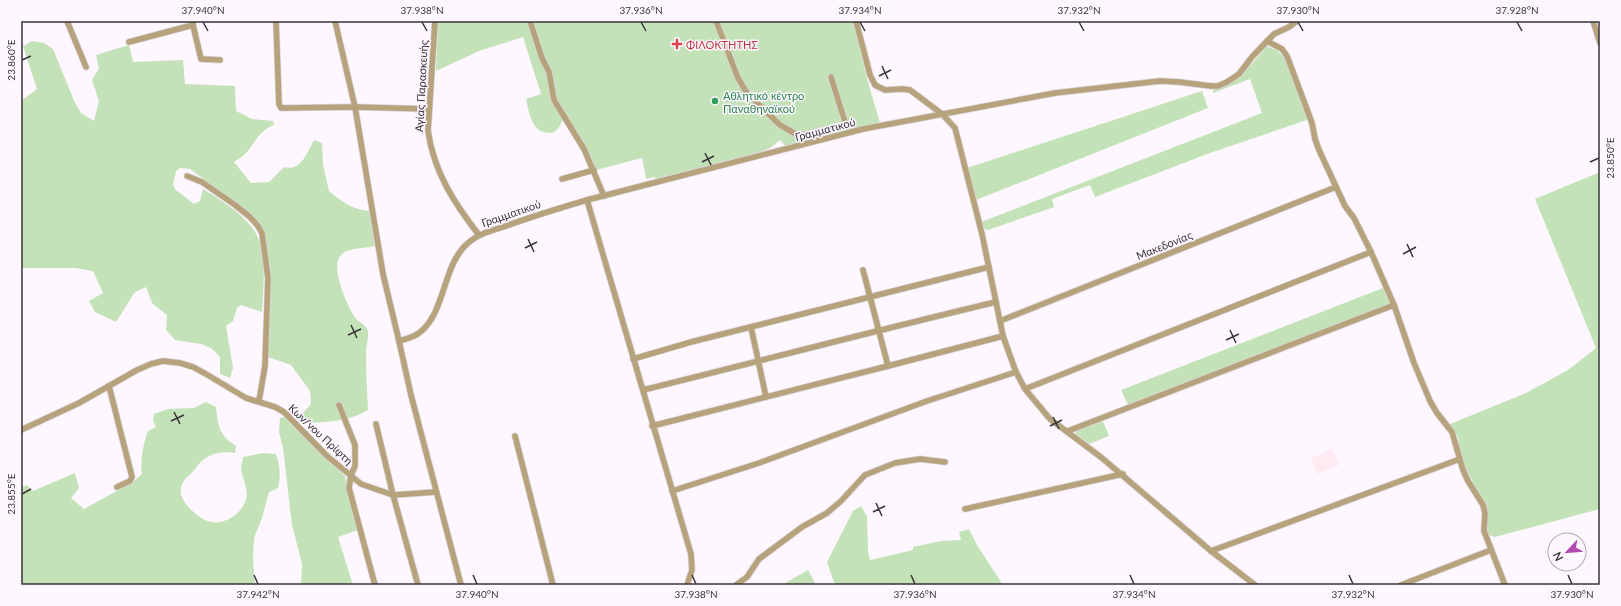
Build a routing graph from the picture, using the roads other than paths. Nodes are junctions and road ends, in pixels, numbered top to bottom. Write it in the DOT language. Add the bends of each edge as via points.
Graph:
graph roads {
  1 [pos="67,21"];
  2 [pos="276,21"];
  3 [pos="335,21"];
  4 [pos="435,21"];
  5 [pos="530,21"];
  6 [pos="716,21"];
  7 [pos="856,21"];
  8 [pos="1297,21"];
  9 [pos="1593,21"];
  10 [pos="192,23"];
  11 [pos="1267,40"];
  12 [pos="128,42"];
  13 [pos="1600,43"];
  14 [pos="220,60"];
  15 [pos="86,67"];
  16 [pos="831,77"];
  17 [pos="355,106"];
  18 [pos="429,108"];
  19 [pos="942,114"];
  20 [pos="594,170"];
  21 [pos="187,176"];
  22 [pos="562,179"];
  23 [pos="1336,187"];
  24 [pos="604,196"];
  25 [pos="587,200"];
  26 [pos="479,235"];
  27 [pos="1371,252"];
  28 [pos="989,267"];
  29 [pos="863,270"];
  30 [pos="870,296"];
  31 [pos="996,302"];
  32 [pos="1394,305"];
  33 [pos="1000,321"];
  34 [pos="751,327"];
  35 [pos="878,330"];
  36 [pos="1004,336"];
  37 [pos="399,341"];
  38 [pos="633,359"];
  39 [pos="759,362"];
  40 [pos="888,366"];
  41 [pos="1016,372"];
  42 [pos="109,386"];
  43 [pos="1025,389"];
  44 [pos="642,390"];
  45 [pos="766,397"];
  46 [pos="259,401"];
  47 [pos="339,405"];
  48 [pos="376,424"];
  49 [pos="652,426"];
  50 [pos="21,430"];
  51 [pos="1068,431"];
  52 [pos="515,436"];
  53 [pos="1460,459"];
  54 [pos="945,462"];
  55 [pos="1123,474"];
  56 [pos="351,475"];
  57 [pos="118,487"];
  58 [pos="672,491"];
  59 [pos="436,492"];
  60 [pos="393,495"];
  61 [pos="964,509"];
  62 [pos="1491,550"];
  63 [pos="1211,551"];
  64 [pos="375,585"];
  65 [pos="418,585"];
  66 [pos="461,585"];
  67 [pos="553,585"];
  68 [pos="687,585"];
  69 [pos="736,585"];
  70 [pos="1255,585"];
  71 [pos="1401,585"];
  72 [pos="1505,585"];
  1 -- 15 [label="street"];
  2 -- 17 [label="street" via="280,107"];
  3 -- 17 [label="street"];
  4 -- 18 [label="street, Αγίας Παρασκευής"];
  5 -- 20 [label="street" via="549,72 554,100"];
  6 -- 16 [label="street" via="738,78 747,93 780,125 799,136 846,124"];
  7 -- 19 [label="street" via="870,76 875,85 885,90 910,90"];
  8 -- 11 [label="street, Γραμματικού"];
  9 -- 13 [label="street"];
  10 -- 12 [label="street"];
  10 -- 14 [label="street" via="201,59"];
  11 -- 19 [label="street, Γραμματικού" via="1239,74 1218,86 1160,81 1056,93"];
  11 -- 23 [label="street" via="1282,49 1286,56 1312,122 1315,139"];
  17 -- 18 [label="street"];
  17 -- 37 [label="street" via="383,274"];
  18 -- 26 [label="street, Αγίας Παρασκευής" via="430,148 437,168 453,199"];
  19 -- 24 [label="street, Γραμματικού" via="863,129"];
  19 -- 28 [label="street" via="955,128 959,141"];
  20 -- 22 [label="street"];
  20 -- 24 [label="street"];
  21 -- 46 [label="street" via="202,182 235,205 250,217 262,233 268,278 265,366"];
  23 -- 27 [label="street"];
  23 -- 33 [label="street, Μακεδονίας"];
  24 -- 25 [label="street, Γραμματικού"];
  25 -- 26 [label="street, Γραμματικού"];
  25 -- 38 [label="street"];
  26 -- 37 [label="street, Γραμματικού" via="458,254 434,314 425,328 418,334"];
  27 -- 32 [label="street"];
  27 -- 43 [label="street"];
  28 -- 30 [label="street"];
  28 -- 31 [label="street"];
  29 -- 30 [label="street"];
  30 -- 34 [label="street"];
  30 -- 35 [label="street"];
  31 -- 33 [label="street"];
  31 -- 35 [label="street"];
  32 -- 51 [label="street"];
  32 -- 53 [label="street" via="1427,395 1452,432"];
  33 -- 36 [label="street"];
  34 -- 38 [label="street"];
  34 -- 39 [label="street"];
  35 -- 39 [label="street"];
  35 -- 40 [label="street"];
  36 -- 40 [label="street"];
  36 -- 41 [label="street"];
  37 -- 59 [label="street"];
  38 -- 44 [label="street"];
  39 -- 44 [label="street"];
  39 -- 45 [label="street"];
  40 -- 45 [label="street"];
  41 -- 43 [label="street"];
  41 -- 58 [label="street"];
  42 -- 46 [label="street, Κων/νου Πρίφτη" via="151,364 164,361 180,362 246,398"];
  42 -- 50 [label="street, Κων/νου Πρίφτη"];
  42 -- 57 [label="street" via="132,477 130,481"];
  43 -- 51 [label="street" via="1050,419"];
  44 -- 49 [label="street"];
  45 -- 49 [label="street"];
  46 -- 56 [label="street, Κων/νου Πρίφτη" via="284,412 327,456"];
  47 -- 56 [label="street" via="355,445 355,466"];
  48 -- 60 [label="street"];
  49 -- 58 [label="street"];
  51 -- 55 [label="street"];
  52 -- 67 [label="street"];
  53 -- 62 [label="street" via="1468,481 1483,505 1484,532"];
  53 -- 63 [label="street"];
  54 -- 69 [label="street" via="920,459 895,463 865,475 827,514 802,527 759,559 747,577"];
  55 -- 61 [label="street"];
  55 -- 63 [label="street"];
  56 -- 60 [label="street, Κων/νου Πρίφτη" via="362,484"];
  56 -- 64 [label="street" via="349,488"];
  58 -- 68 [label="street" via="691,554 692,570"];
  59 -- 60 [label="street, Κων/νου Πρίφτη"];
  59 -- 66 [label="street"];
  60 -- 65 [label="street"];
  62 -- 71 [label="street"];
  62 -- 72 [label="street"];
  63 -- 70 [label="street"];
}
